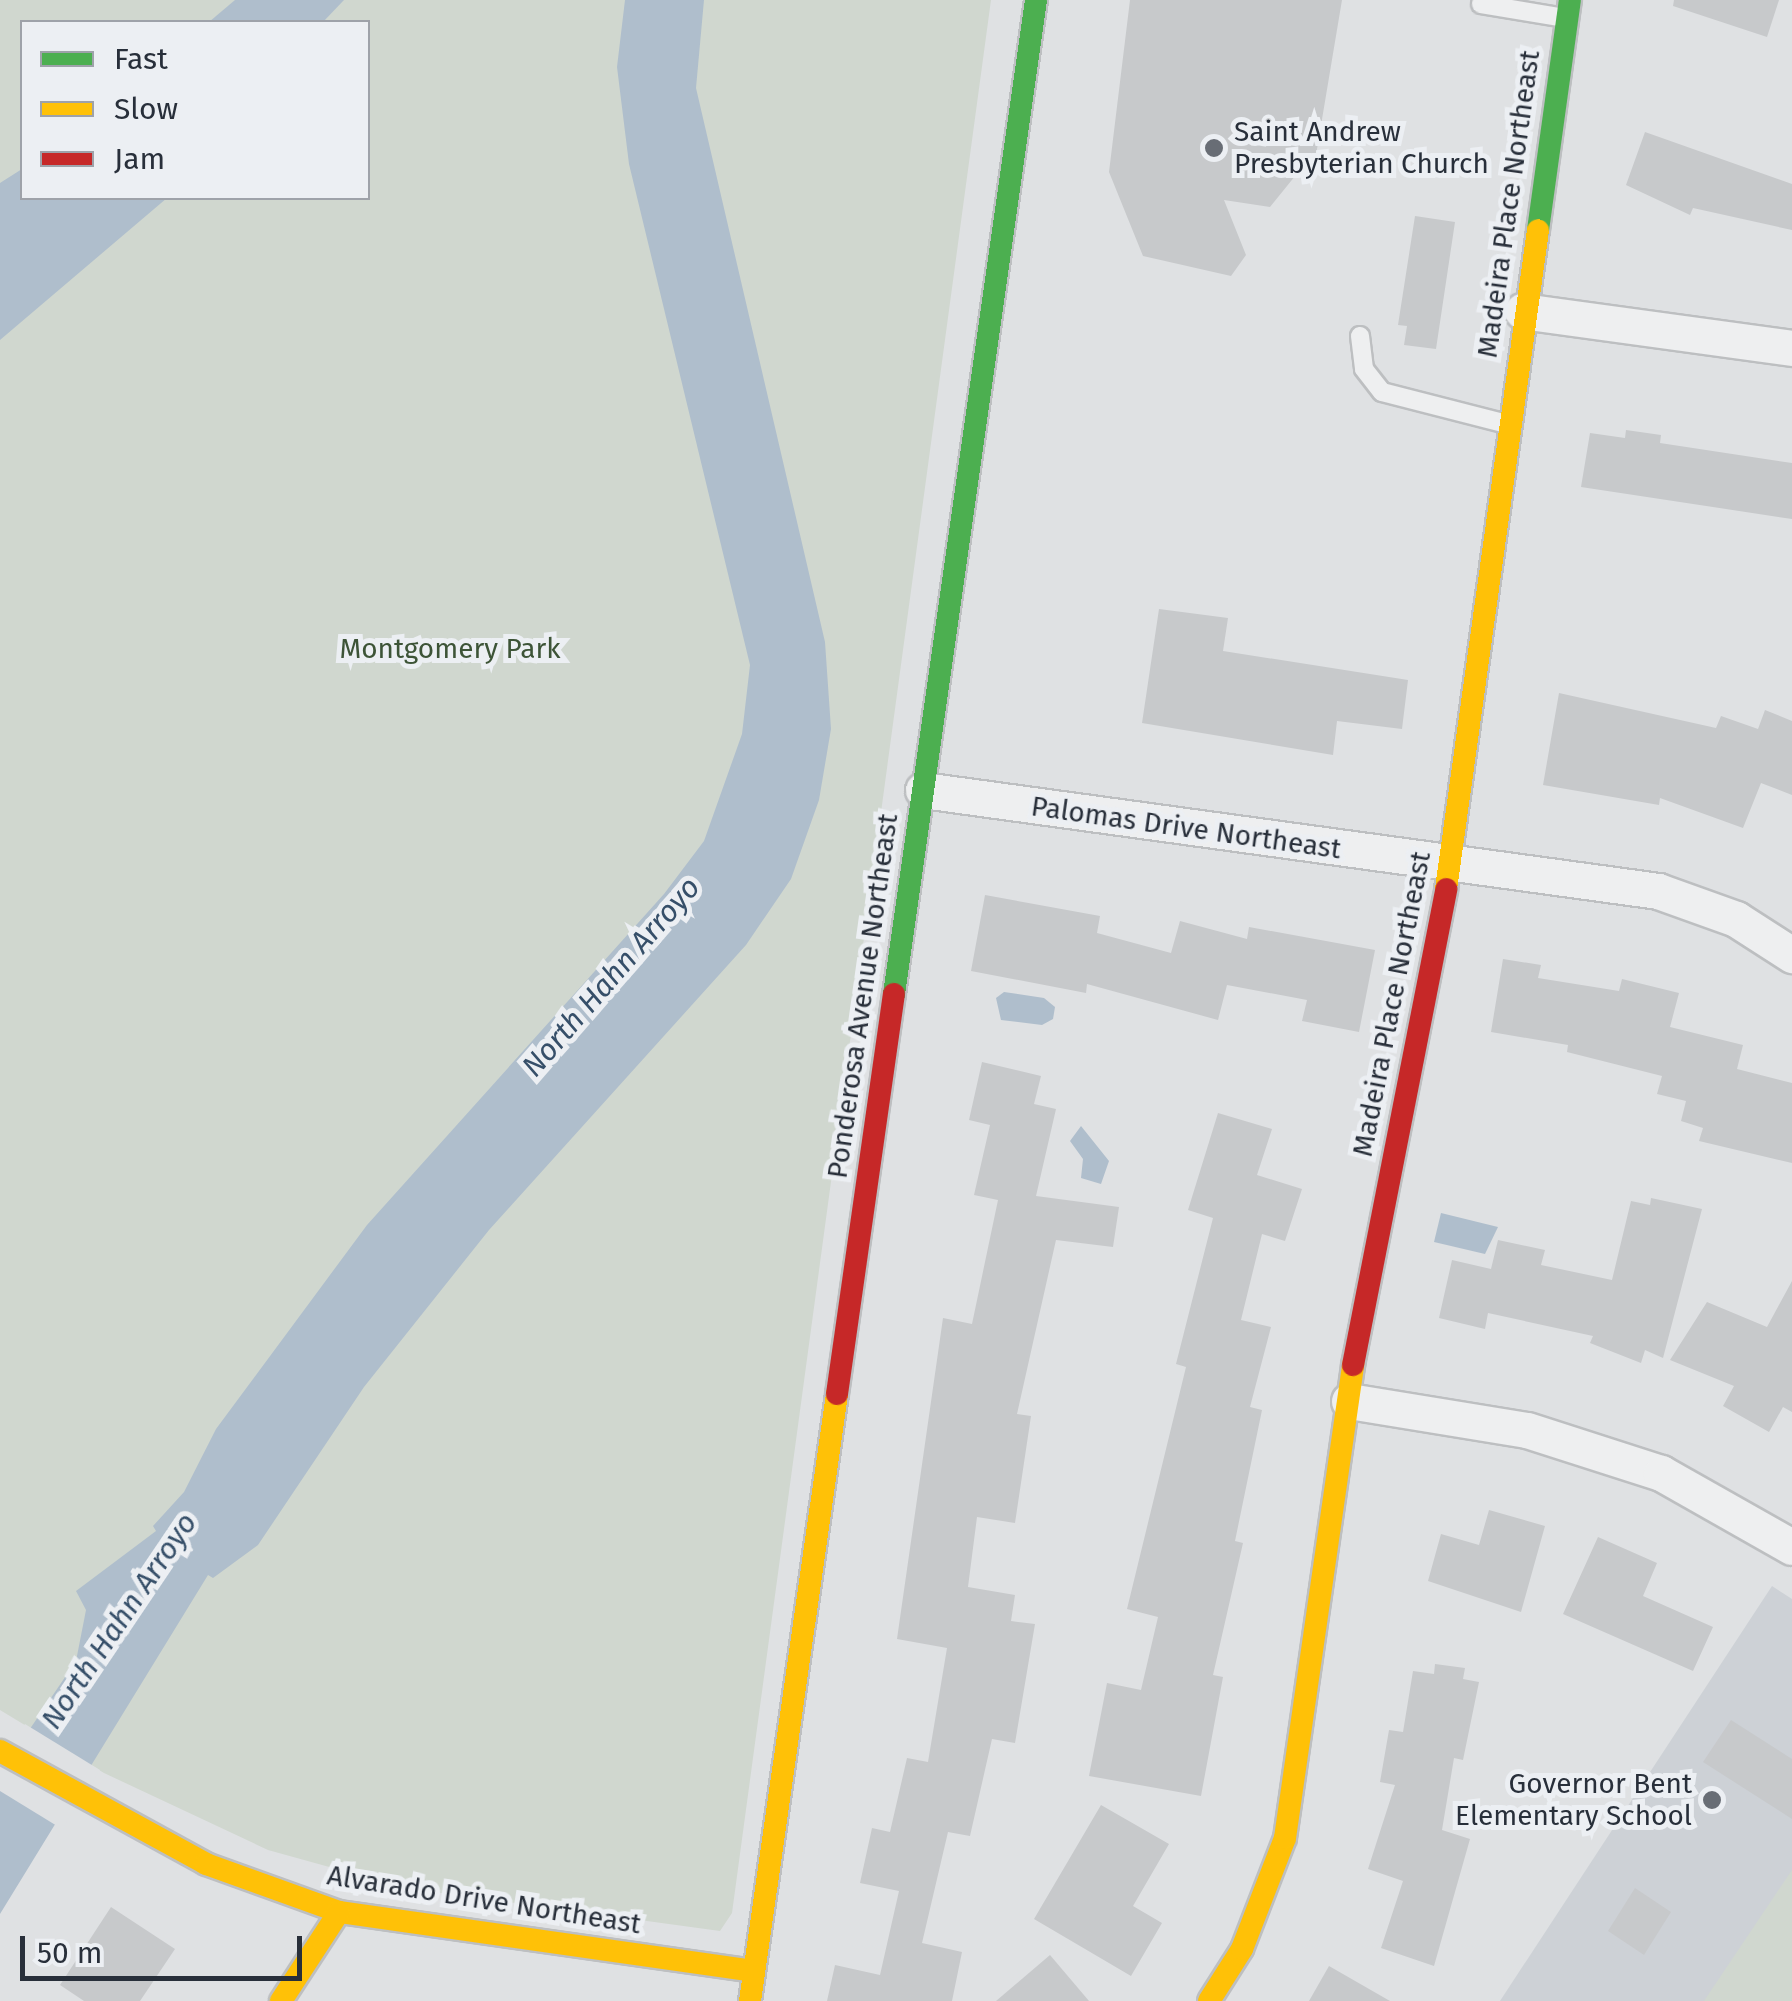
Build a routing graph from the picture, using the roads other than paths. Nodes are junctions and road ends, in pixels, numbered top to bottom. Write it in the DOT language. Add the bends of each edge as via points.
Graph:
graph roads {
  1 [pos="1036,0"];
  2 [pos="1482,4"];
  3 [pos="1568,9"];
  4 [pos="1522,310"];
  5 [pos="1360,336"];
  6 [pos="1792,348"];
  7 [pos="1507,424"];
  8 [pos="922,790"];
  9 [pos="1451,863"];
  10 [pos="1792,955"];
  11 [pos="1349,1401"];
  12 [pos="1792,1547"];
  13 [pos="0,1751"];
  14 [pos="339,1912"];
  15 [pos="753,1971"];
  16 [pos="281,2001"];
  17 [pos="750,2001"];
  18 [pos="1209,2001"];
  1 -- 8 [label="street, Ponderosa Avenue Northeast"];
  2 -- 3 [label="lane"];
  3 -- 4 [label="street, Madeira Place Northeast"];
  4 -- 6 [label="street"];
  4 -- 7 [label="street, Madeira Place Northeast"];
  5 -- 7 [label="lane" via="1364,369 1382,392"];
  7 -- 9 [label="street, Madeira Place Northeast"];
  8 -- 9 [label="street, Palomas Drive Northeast"];
  8 -- 15 [label="street, Ponderosa Avenue Northeast"];
  9 -- 10 [label="street, Palomas Drive Northeast" via="1658,891 1736,918"];
  9 -- 11 [label="street, Madeira Place Northeast"];
  11 -- 12 [label="street" via="1527,1430 1661,1474"];
  11 -- 18 [label="street, Madeira Place Northeast" via="1285,1838 1242,1949"];
  13 -- 14 [label="street, Alvarado Drive Northeast" via="206,1864"];
  14 -- 15 [label="street, Alvarado Drive Northeast"];
  14 -- 16 [label="street"];
  15 -- 17 [label="street, Ponderosa Avenue Northeast"];
}
